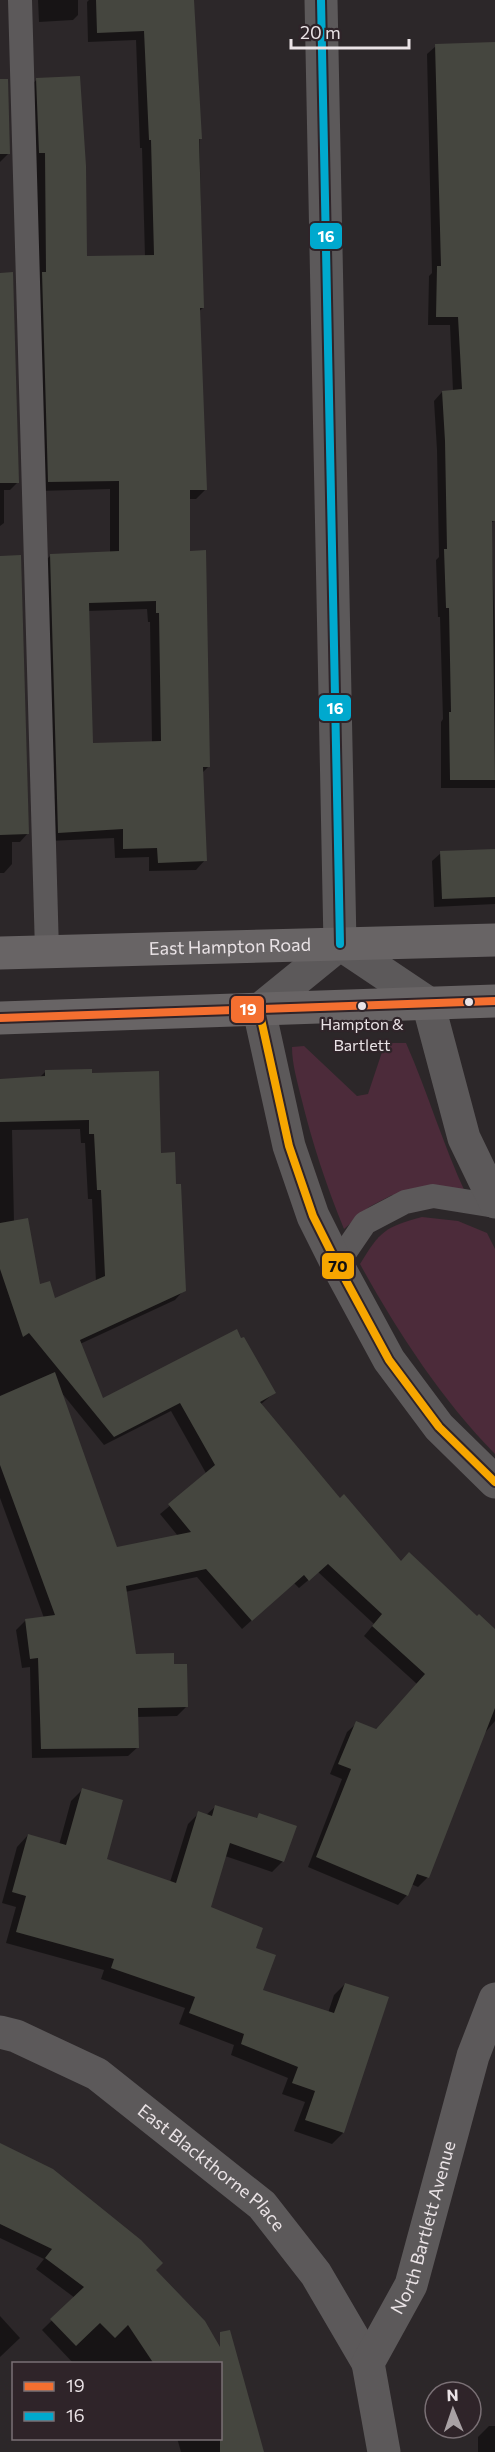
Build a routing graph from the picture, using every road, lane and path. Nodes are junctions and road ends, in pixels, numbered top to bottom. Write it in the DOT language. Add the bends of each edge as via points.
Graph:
graph roads {
  1 [pos="20,0"];
  2 [pos="321,0"];
  3 [pos="495,940"];
  4 [pos="340,944"];
  5 [pos="47,951"];
  6 [pos="0,953"];
  7 [pos="495,1001"];
  8 [pos="428,1003"];
  9 [pos="258,1010"];
  10 [pos="0,1018"];
  11 [pos="495,1204"];
  12 [pos="337,1264"];
  13 [pos="495,1482"];
  14 [pos="495,1999"];
  15 [pos="0,2032"];
  16 [pos="368,2363"];
  17 [pos="384,2452"];
  1 -- 5 [label="lane"];
  2 -- 4 [label="street"];
  3 -- 4 [label="main road, East Hampton Road"];
  4 -- 5 [label="main road, East Hampton Road"];
  4 -- 8 [label="street"];
  4 -- 9 [label="street"];
  5 -- 6 [label="main road, East Hampton Road"];
  7 -- 8 [label="main road"];
  8 -- 9 [label="main road"];
  8 -- 11 [label="street" via="464,1138"];
  9 -- 10 [label="main road"];
  9 -- 12 [label="street" via="289,1146 314,1216"];
  11 -- 12 [label="lane" via="433,1197 405,1202 365,1223"];
  12 -- 13 [label="street" via="389,1360 439,1427"];
  14 -- 16 [label="street, North Bartlett Avenue" via="473,2056 411,2285"];
  15 -- 16 [label="street, East Blackthorne Place" via="97,2074 262,2205 316,2274"];
  16 -- 17 [label="street"];
}
